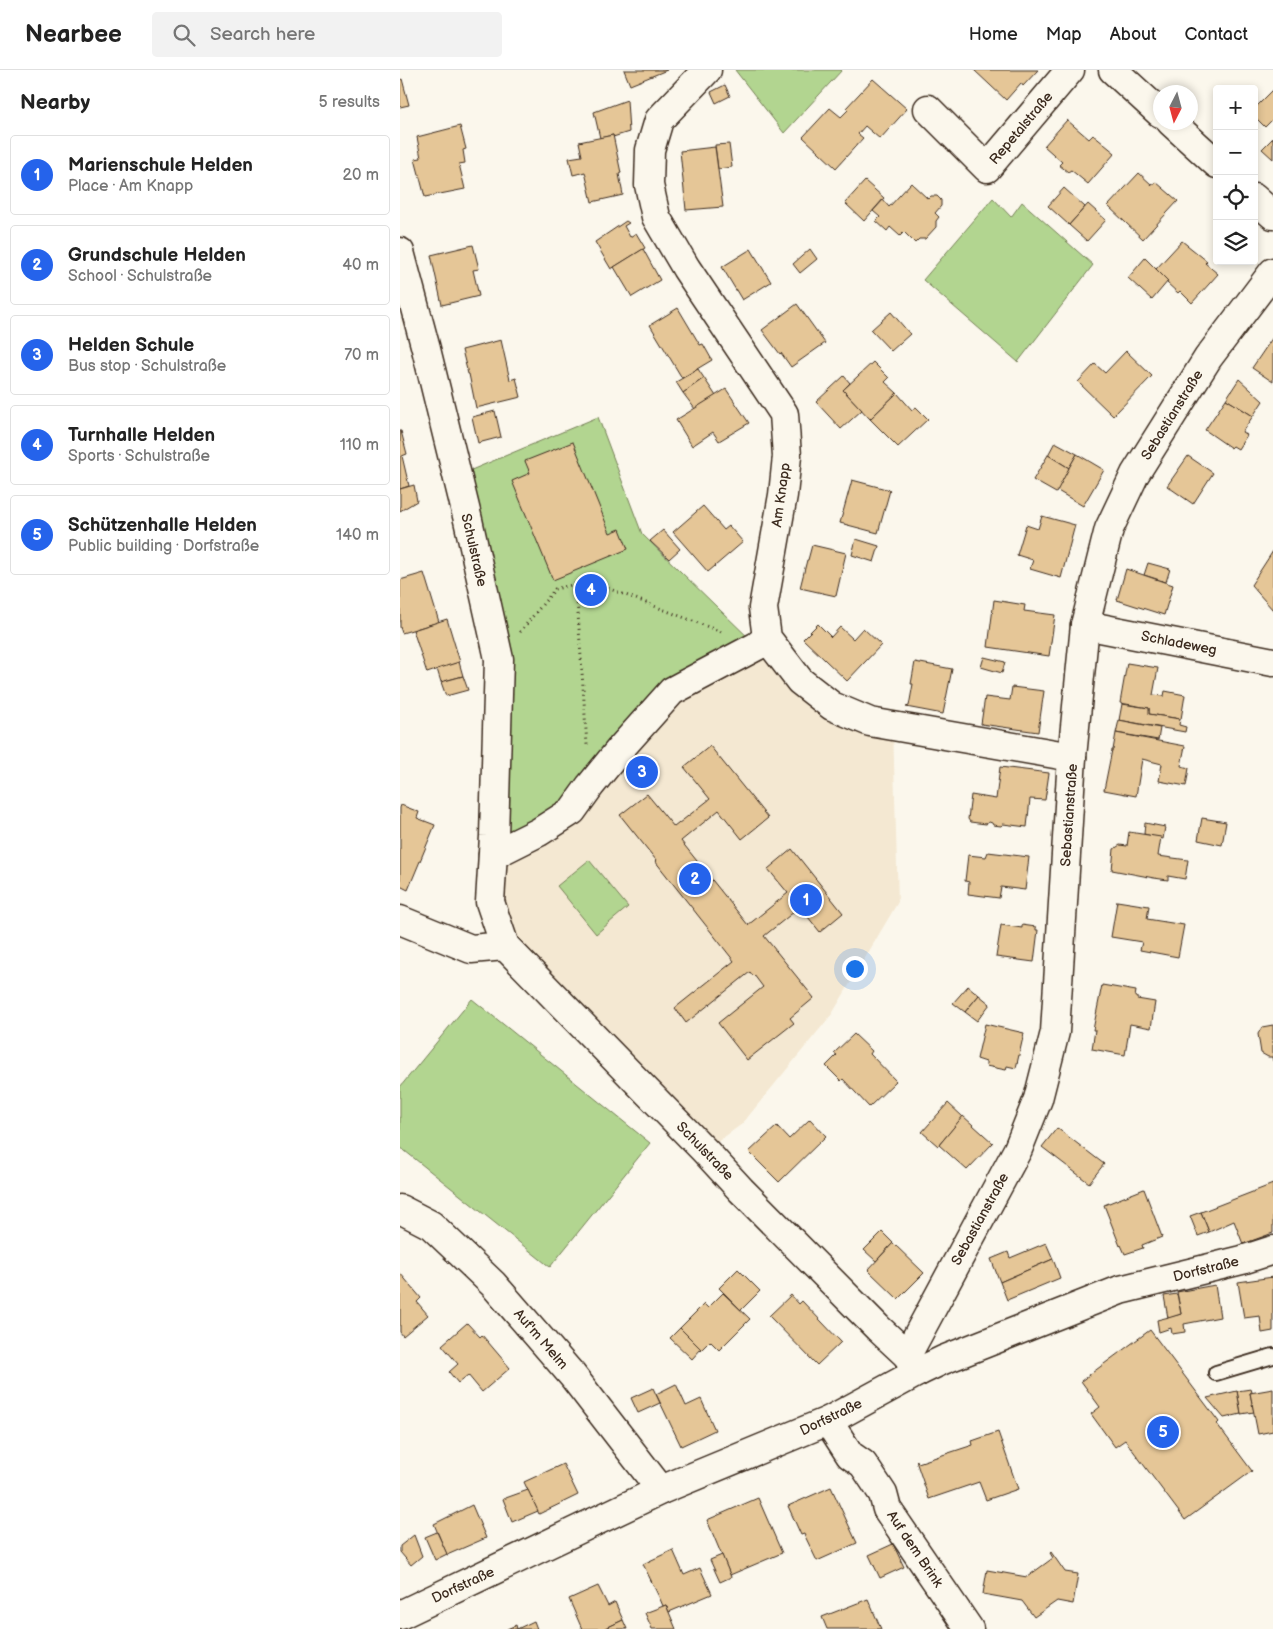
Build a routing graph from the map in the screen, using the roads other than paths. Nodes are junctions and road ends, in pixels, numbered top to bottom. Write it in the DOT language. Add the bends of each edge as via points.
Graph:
graph roads {
  1 [pos="707,70"];
  2 [pos="1070,70"];
  3 [pos="1113,70"];
  4 [pos="1153,107"];
  5 [pos="928,109"];
  6 [pos="1180,130"];
  7 [pos="1213,160"];
  8 [pos="1258,201"];
  9 [pos="1273,214"];
  10 [pos="400,252"];
  11 [pos="1273,272"];
  12 [pos="1085,625"];
  13 [pos="762,642"];
  14 [pos="1273,662"];
  15 [pos="1072,757"];
  16 [pos="493,855"];
  17 [pos="400,920"];
  18 [pos="505,946"];
  19 [pos="400,1209"];
  20 [pos="1273,1250"];
  21 [pos="1273,1356"];
  22 [pos="912,1363"];
  23 [pos="1216,1373"];
  24 [pos="828,1421"];
  25 [pos="661,1490"];
  26 [pos="400,1614"];
  27 [pos="969,1629"];
  1 -- 13 [label="street, Am Knapp" via="659,120 650,150 649,185 656,217 686,268 784,414 787,456 763,608"];
  2 -- 5 [label="street, Repetalstraße" via="987,168"];
  3 -- 4 [label="street"];
  6 -- 7 [label="street"];
  8 -- 9 [label="street"];
  10 -- 16 [label="street, Schulstraße" via="468,520 499,659"];
  11 -- 12 [label="street, Sebastianstraße" via="1208,358 1134,474 1109,529"];
  12 -- 14 [label="street, Schladeweg"];
  12 -- 15 [label="street, Sebastianstraße"];
  13 -- 15 [label="street, Am Knapp" via="800,681 832,706 870,722"];
  13 -- 16 [label="street" via="672,691 620,748 572,811 540,832"];
  15 -- 22 [label="street, Sebastianstraße" via="1054,1032 1038,1099 1018,1149"];
  16 -- 18 [label="street, Schulstraße" via="490,902"];
  17 -- 18 [label="street" via="471,949"];
  18 -- 22 [label="street, Schulstraße"];
  19 -- 25 [label="street, Auf'm Melm" via="431,1225 493,1284 572,1375"];
  20 -- 22 [label="street, Dorfstraße" via="1120,1290 943,1360"];
  21 -- 23 [label="lane"];
  22 -- 24 [label="street, Dorfstraße"];
  24 -- 25 [label="street, Dorfstraße"];
  24 -- 27 [label="street, Auf dem Brink" via="850,1455 863,1464 883,1494 887,1509"];
  25 -- 26 [label="street, Dorfstraße"];
}
